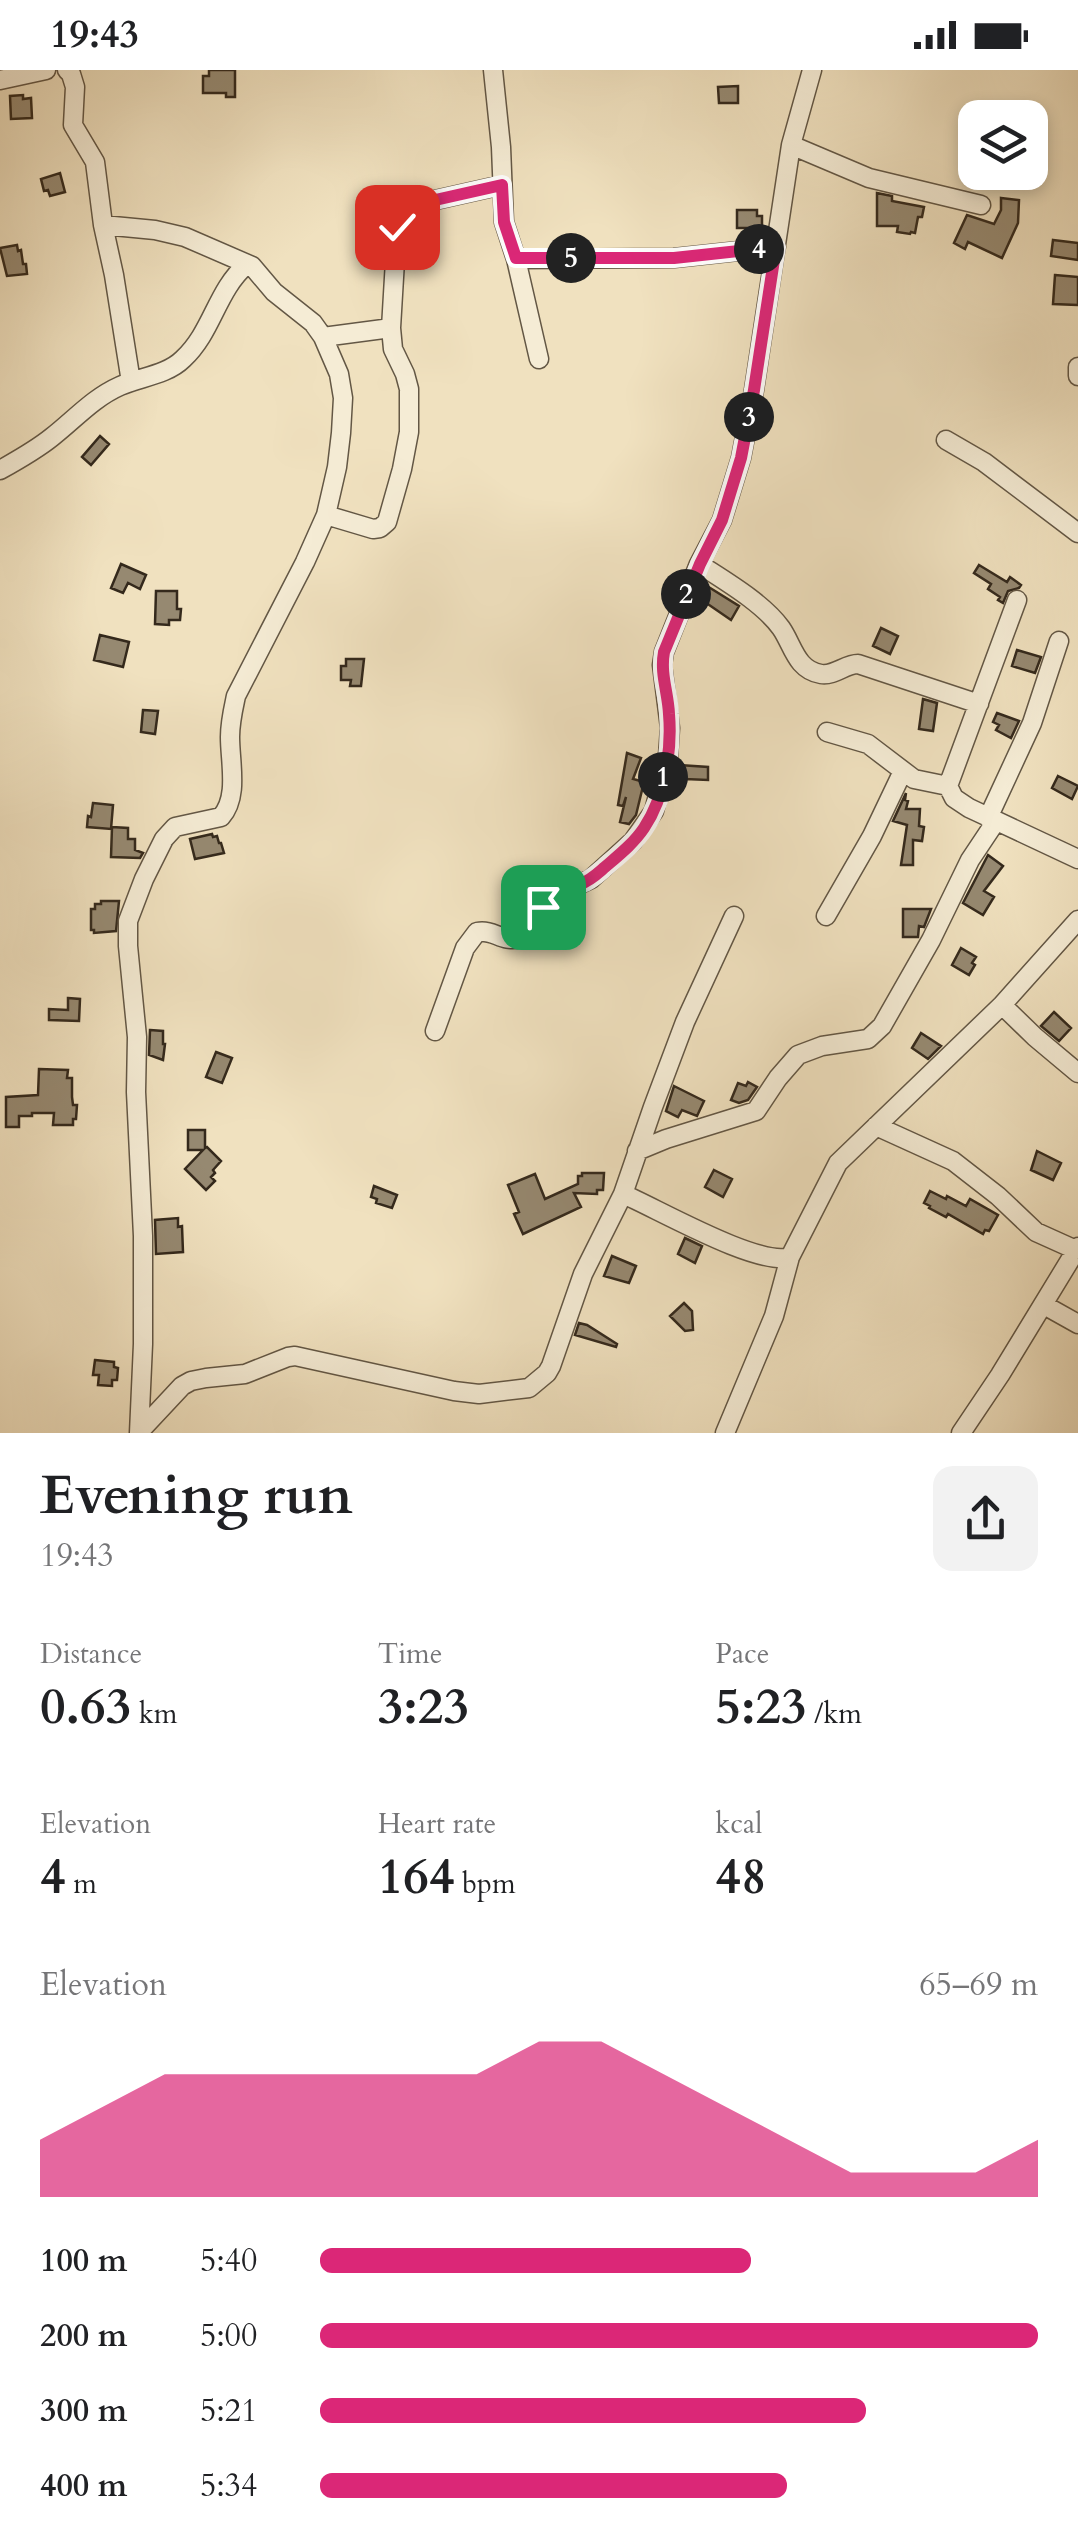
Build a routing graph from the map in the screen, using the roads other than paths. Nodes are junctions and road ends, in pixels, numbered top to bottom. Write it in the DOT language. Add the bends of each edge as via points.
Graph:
graph roads {
  1 [pos="46,70"];
  2 [pos="67,70"];
  3 [pos="493,70"];
  4 [pos="812,70"];
  5 [pos="2,76"];
  6 [pos="792,145"];
  7 [pos="502,185"];
  8 [pos="980,205"];
  9 [pos="103,225"];
  10 [pos="776,247"];
  11 [pos="516,258"];
  12 [pos="247,264"];
  13 [pos="390,328"];
  14 [pos="323,338"];
  15 [pos="539,359"];
  16 [pos="1078,366"];
  17 [pos="1078,376"];
  18 [pos="131,382"];
  19 [pos="946,440"];
  20 [pos="0,470"];
  21 [pos="326,514"];
  22 [pos="1078,532"];
  23 [pos="700,564"];
  24 [pos="1016,600"];
  25 [pos="1059,641"];
  26 [pos="979,704"];
  27 [pos="827,732"];
  28 [pos="902,771"];
  29 [pos="948,786"];
  30 [pos="992,820"];
  31 [pos="1078,859"];
  32 [pos="734,916"];
  33 [pos="826,916"];
  34 [pos="1078,920"];
  35 [pos="1002,1005"];
  36 [pos="435,1030"];
  37 [pos="1078,1073"];
  38 [pos="876,1126"];
  39 [pos="637,1151"];
  40 [pos="623,1194"];
  41 [pos="1077,1248"];
  42 [pos="790,1257"];
  43 [pos="1044,1304"];
  44 [pos="1078,1324"];
  45 [pos="139,1432"];
  46 [pos="725,1433"];
  47 [pos="961,1433"];
  1 -- 5 [label="street"];
  2 -- 9 [label="street" via="75,87 72,125 94,162"];
  3 -- 7 [label="street"];
  4 -- 6 [label="street"];
  6 -- 8 [label="street" via="868,178"];
  6 -- 10 [label="street"];
  7 -- 11 [label="street" via="504,222"];
  7 -- 13 [label="street" via="402,213"];
  9 -- 12 [label="street" via="184,237"];
  9 -- 18 [label="street"];
  10 -- 11 [label="street" via="674,258"];
  10 -- 23 [label="street" via="741,458"];
  11 -- 15 [label="street"];
  12 -- 14 [label="street"];
  12 -- 18 [label="street" via="182,361"];
  13 -- 14 [label="street"];
  13 -- 21 [label="street" via="410,406 387,522 373,529"];
  14 -- 21 [label="street" via="343,398"];
  16 -- 17 [label="street"];
  18 -- 20 [label="street" via="94,399 50,439"];
  19 -- 22 [label="street"];
  21 -- 45 [label="street" via="236,696 228,807 221,817 176,826 164,838 128,921 143,1236"];
  23 -- 26 [label="street" via="772,617 797,660 812,670 828,674 858,664"];
  23 -- 36 [label="street" via="664,652 670,728 654,811 591,879 548,895 521,938 477,932"];
  24 -- 26 [label="street"];
  25 -- 30 [label="street"];
  26 -- 29 [label="street"];
  27 -- 28 [label="street" via="868,744"];
  28 -- 29 [label="street"];
  28 -- 33 [label="street"];
  29 -- 30 [label="street" via="954,798"];
  30 -- 31 [label="street"];
  30 -- 39 [label="street" via="873,1036 807,1050 790,1062 756,1110"];
  32 -- 39 [label="street"];
  34 -- 35 [label="street"];
  35 -- 37 [label="street"];
  35 -- 38 [label="street"];
  38 -- 41 [label="street" via="953,1161 1036,1232"];
  38 -- 42 [label="street" via="838,1163"];
  39 -- 40 [label="street"];
  40 -- 42 [label="street" via="744,1250"];
  40 -- 45 [label="street" via="583,1274 551,1366 529,1388 454,1391 295,1356 234,1377 191,1381"];
  41 -- 43 [label="street"];
  42 -- 46 [label="street" via="774,1316"];
  43 -- 44 [label="street"];
  43 -- 47 [label="street"];
}
